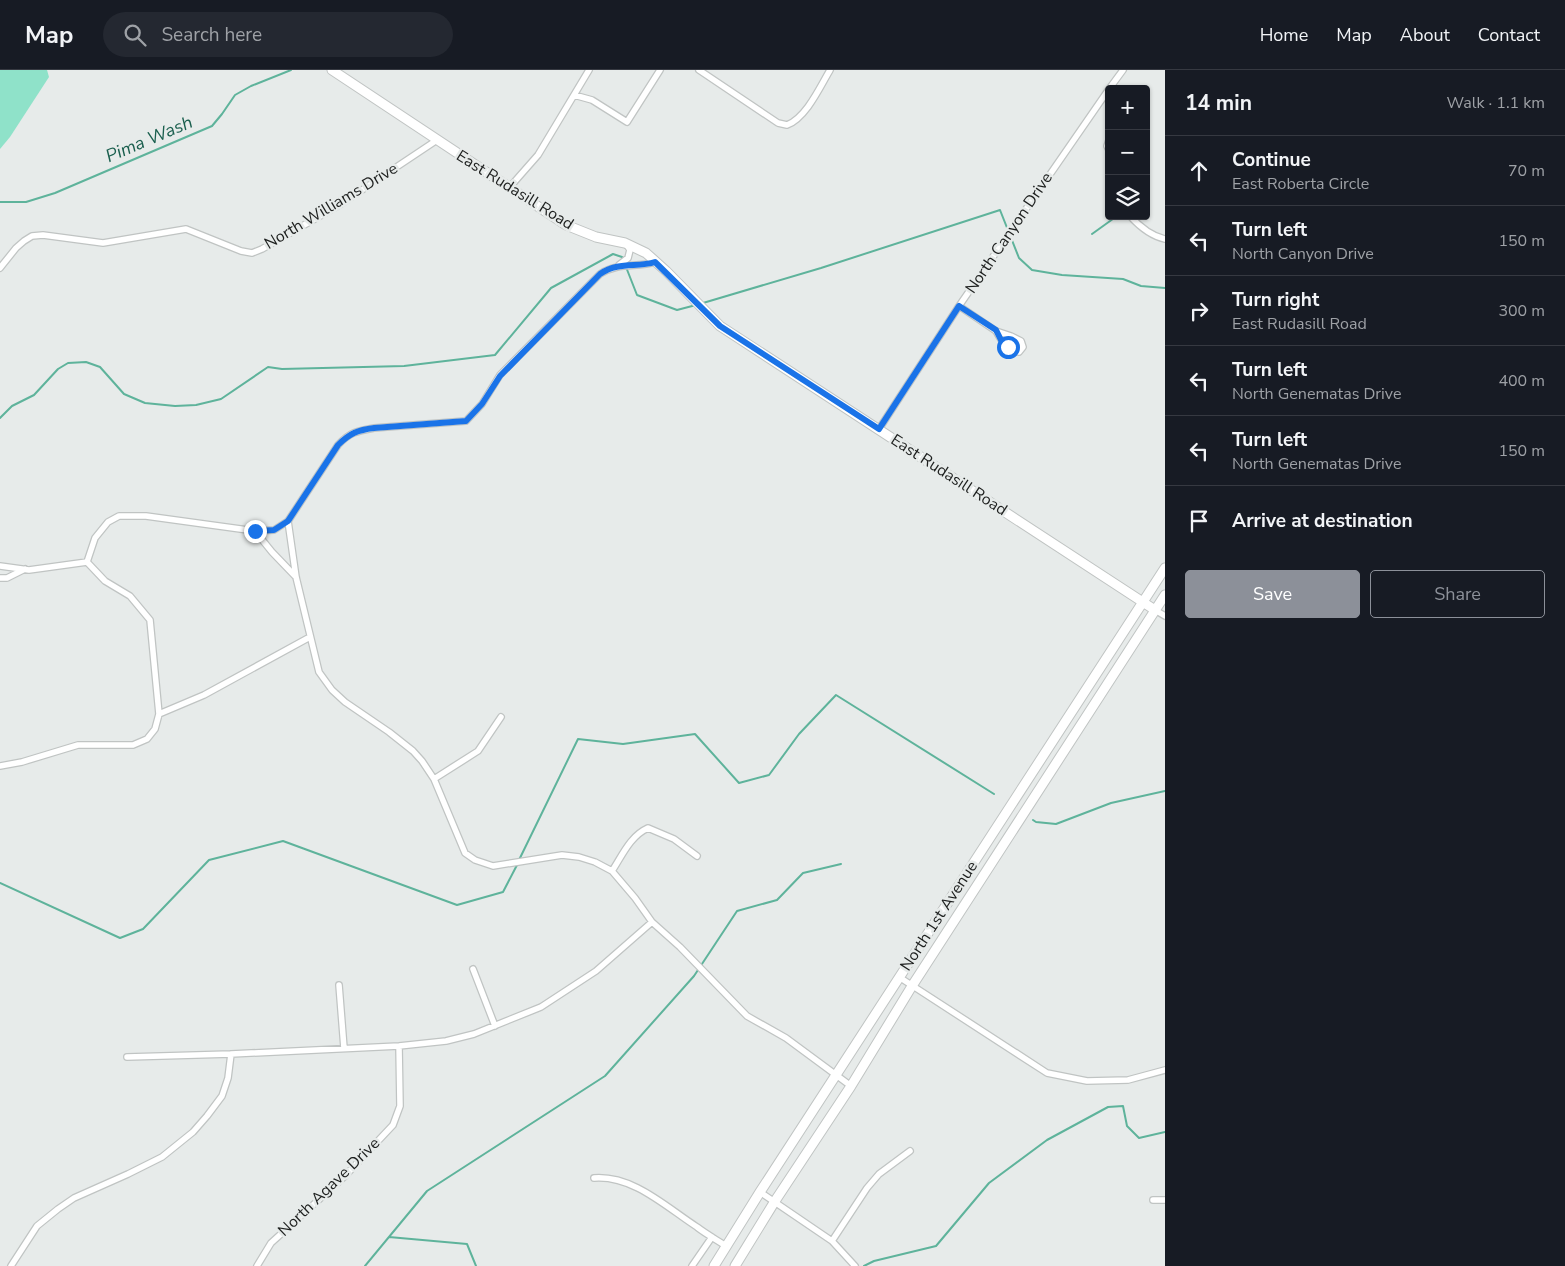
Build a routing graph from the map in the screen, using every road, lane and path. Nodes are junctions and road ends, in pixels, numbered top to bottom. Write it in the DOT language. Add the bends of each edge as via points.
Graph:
graph roads {
  1 [pos="332,70"];
  2 [pos="589,70"];
  3 [pos="660,70"];
  4 [pos="700,70"];
  5 [pos="830,70"];
  6 [pos="1123,70"];
  7 [pos="1112,85"];
  8 [pos="1105,94"];
  9 [pos="574,95"];
  10 [pos="437,140"];
  11 [pos="508,188"];
  12 [pos="1134,220"];
  13 [pos="1165,239"];
  14 [pos="626,243"];
  15 [pos="655,262"];
  16 [pos="0,268"];
  17 [pos="614,268"];
  18 [pos="959,306"];
  19 [pos="996,330"];
  20 [pos="879,429"];
  21 [pos="288,521"];
  22 [pos="255,531"];
  23 [pos="87,562"];
  24 [pos="0,566"];
  25 [pos="1165,568"];
  26 [pos="25,569"];
  27 [pos="296,577"];
  28 [pos="0,578"];
  29 [pos="1165,595"];
  30 [pos="1143,601"];
  31 [pos="1155,610"];
  32 [pos="1165,616"];
  33 [pos="310,637"];
  34 [pos="159,714"];
  35 [pos="501,717"];
  36 [pos="0,766"];
  37 [pos="434,779"];
  38 [pos="697,856"];
  39 [pos="612,871"];
  40 [pos="652,922"];
  41 [pos="472,969"];
  42 [pos="899,977"];
  43 [pos="339,985"];
  44 [pos="912,986"];
  45 [pos="495,1026"];
  46 [pos="399,1046"];
  47 [pos="344,1048"];
  48 [pos="231,1054"];
  49 [pos="127,1057"];
  50 [pos="1165,1070"];
  51 [pos="836,1076"];
  52 [pos="851,1086"];
  53 [pos="910,1151"];
  54 [pos="594,1178"];
  55 [pos="760,1192"];
  56 [pos="1153,1200"];
  57 [pos="1165,1200"];
  58 [pos="775,1201"];
  59 [pos="712,1237"];
  60 [pos="832,1241"];
  61 [pos="726,1246"];
  62 [pos="11,1266"];
  63 [pos="257,1266"];
  64 [pos="692,1266"];
  65 [pos="714,1266"];
  66 [pos="735,1266"];
  67 [pos="855,1266"];
  1 -- 10 [label="main road, East Rudasill Road"];
  2 -- 9 [label="street"];
  3 -- 9 [label="street" via="627,122 592,100"];
  4 -- 5 [label="street" via="787,126 816,96"];
  6 -- 7 [label="street, North Canyon Drive"];
  8 -- 18 [label="street, North Canyon Drive"];
  9 -- 11 [label="street" via="538,155"];
  10 -- 11 [label="main road, East Rudasill Road"];
  10 -- 16 [label="street, North Williams Drive" via="341,204 252,253 186,229 103,243 43,235 24,241"];
  11 -- 14 [label="main road, East Rudasill Road" via="566,225 596,237"];
  12 -- 13 [label="street" via="1158,238"];
  14 -- 15 [label="main road, East Rudasill Road" via="646,253"];
  14 -- 17 [label="street" via="630,250 628,258"];
  15 -- 17 [label="street"];
  15 -- 20 [label="main road, East Rudasill Road" via="720,326"];
  17 -- 21 [label="street" via="600,274 524,351 500,376 482,404 466,421 374,428 347,436"];
  18 -- 19 [label="street"];
  18 -- 20 [label="street, North Canyon Drive"];
  19 -- 19 [label="street" via="1002,342 1019,352 1022,341"];
  20 -- 30 [label="main road, East Rudasill Road"];
  21 -- 22 [label="street" via="274,530"];
  21 -- 27 [label="street"];
  22 -- 23 [label="street" via="146,516 118,516 108,522 95,538"];
  22 -- 27 [label="street"];
  23 -- 26 [label="street"];
  23 -- 34 [label="street" via="105,581 130,596 150,620"];
  24 -- 26 [label="street"];
  25 -- 30 [label="main road, North 1st Avenue"];
  26 -- 28 [label="street"];
  27 -- 33 [label="street"];
  29 -- 31 [label="main road, North 1st Avenue"];
  30 -- 31 [label="main road, East Rudasill Road"];
  30 -- 42 [label="main road, North 1st Avenue"];
  31 -- 32 [label="street, East Rudasill Road"];
  31 -- 44 [label="main road, North 1st Avenue"];
  33 -- 34 [label="street" via="212,691"];
  33 -- 37 [label="street" via="319,672 332,690 412,751"];
  34 -- 36 [label="street" via="155,729 147,739 133,745 78,745"];
  35 -- 37 [label="street" via="478,751"];
  37 -- 39 [label="street" via="460,843 475,860 493,866 562,855 579,856"];
  38 -- 39 [label="street" via="674,839 648,828 634,838"];
  39 -- 40 [label="street"];
  40 -- 45 [label="street" via="596,971 541,1008"];
  40 -- 51 [label="street" via="747,1016 786,1038"];
  41 -- 45 [label="street"];
  42 -- 44 [label="street"];
  42 -- 51 [label="main road, North 1st Avenue"];
  43 -- 47 [label="street"];
  44 -- 50 [label="street" via="1047,1073 1087,1081 1128,1080"];
  44 -- 52 [label="main road, North 1st Avenue"];
  45 -- 46 [label="street" via="446,1041"];
  46 -- 47 [label="street"];
  46 -- 63 [label="street, North Agave Drive" via="400,1106 392,1125 345,1176 271,1243"];
  47 -- 48 [label="street"];
  48 -- 49 [label="street"];
  48 -- 62 [label="street" via="222,1096 192,1132 162,1157 74,1198 58,1209 37,1226"];
  51 -- 52 [label="street"];
  51 -- 55 [label="main road, North 1st Avenue"];
  52 -- 58 [label="main road, North 1st Avenue"];
  53 -- 60 [label="street" via="879,1174"];
  54 -- 59 [label="street" via="620,1181 636,1187"];
  55 -- 58 [label="street"];
  55 -- 61 [label="main road, North 1st Avenue"];
  56 -- 57 [label="street"];
  58 -- 60 [label="street"];
  58 -- 66 [label="main road, North 1st Avenue"];
  59 -- 61 [label="street"];
  59 -- 64 [label="street"];
  60 -- 67 [label="street"];
  61 -- 65 [label="main road, North 1st Avenue"];
}
